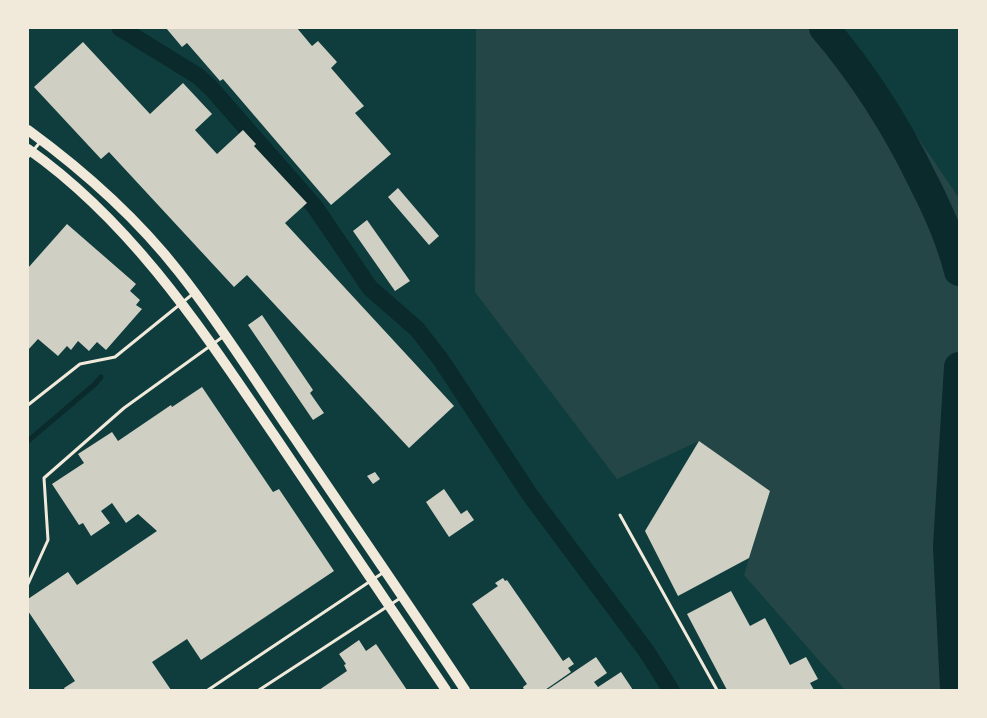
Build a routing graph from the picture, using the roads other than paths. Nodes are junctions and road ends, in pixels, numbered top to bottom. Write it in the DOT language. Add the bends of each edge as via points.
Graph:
graph roads {
  1 [pos="28,130"];
  2 [pos="42,140"];
  3 [pos="29,153"];
  4 [pos="195,292"];
  5 [pos="182,303"];
  6 [pos="226,335"];
  7 [pos="212,345"];
  8 [pos="28,405"];
  9 [pos="620,515"];
  10 [pos="385,571"];
  11 [pos="372,580"];
  12 [pos="28,584"];
  13 [pos="402,596"];
  14 [pos="388,605"];
  15 [pos="208,690"];
  16 [pos="259,690"];
  17 [pos="446,690"];
  18 [pos="465,690"];
  19 [pos="717,690"];
  1 -- 2 [label="main road"];
  2 -- 3 [label="lane"];
  2 -- 4 [label="main road" via="82,172 137,224"];
  3 -- 5 [label="main road" via="80,191 125,234"];
  4 -- 5 [label="lane"];
  4 -- 6 [label="main road"];
  5 -- 7 [label="main road"];
  5 -- 8 [label="lane" via="115,357 80,364"];
  6 -- 7 [label="lane"];
  6 -- 10 [label="main road"];
  7 -- 11 [label="main road"];
  7 -- 12 [label="lane" via="124,408 44,478 48,540"];
  9 -- 19 [label="lane"];
  10 -- 11 [label="lane"];
  10 -- 13 [label="main road"];
  11 -- 14 [label="main road"];
  11 -- 15 [label="lane"];
  13 -- 14 [label="lane"];
  13 -- 18 [label="main road"];
  14 -- 16 [label="lane"];
  14 -- 17 [label="main road"];
}
